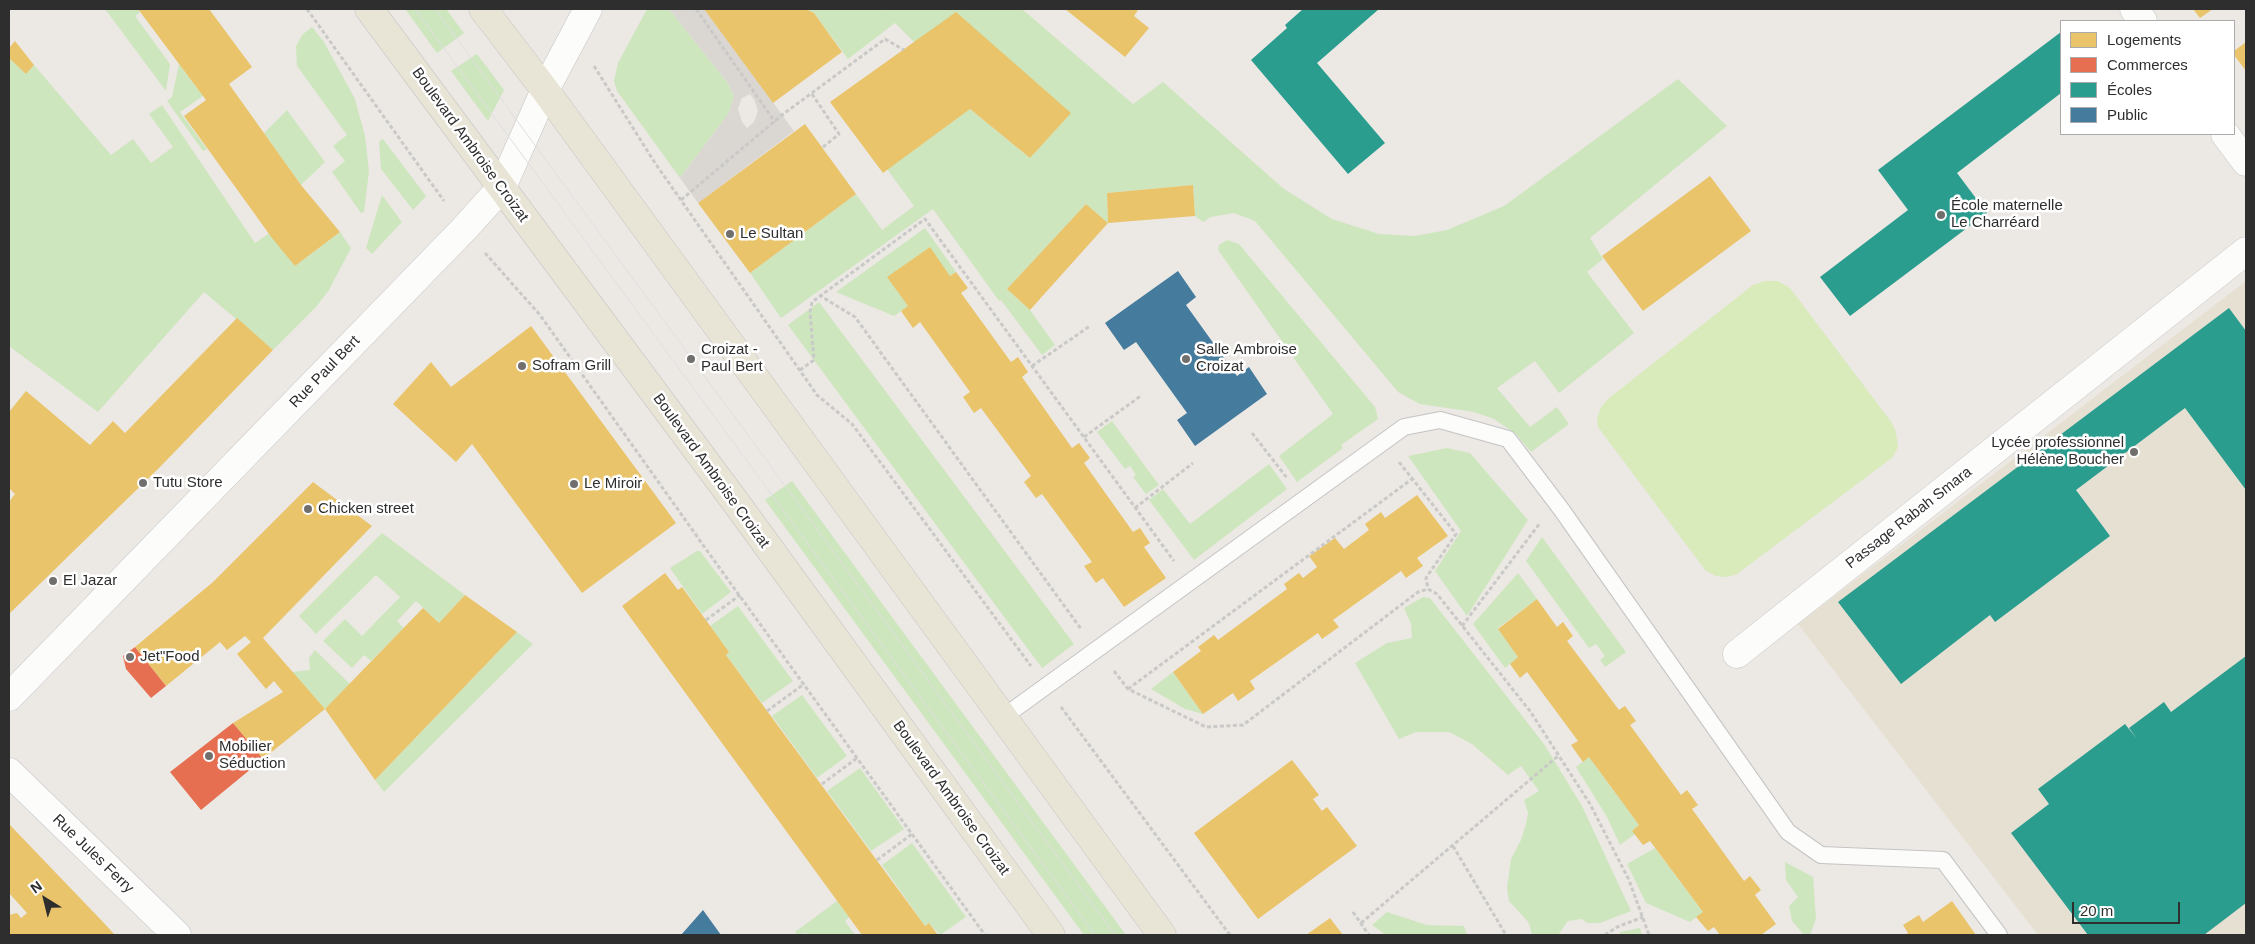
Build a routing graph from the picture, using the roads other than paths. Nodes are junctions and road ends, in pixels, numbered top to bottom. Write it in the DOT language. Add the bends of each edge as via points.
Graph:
graph roads {
  1 [pos="369,9"];
  2 [pos="483,9"];
  3 [pos="588,9"];
  4 [pos="2134,9"];
  5 [pos="2142,20"];
  6 [pos="545,90"];
  7 [pos="2226,135"];
  8 [pos="2246,162"];
  9 [pos="502,187"];
  10 [pos="2246,251"];
  11 [pos="1737,654"];
  12 [pos="9,697"];
  13 [pos="1002,718"];
  14 [pos="9,772"];
  15 [pos="177,935"];
  16 [pos="1051,935"];
  17 [pos="1162,935"];
  18 [pos="2000,935"];
  1 -- 9 [label="main road, Boulevard Ambroise Croizat"];
  2 -- 6 [label="main road"];
  3 -- 6 [label="street, Rue Paul Bert"];
  4 -- 5 [label="street"];
  6 -- 9 [label="street, Rue Paul Bert"];
  6 -- 13 [label="main road"];
  7 -- 8 [label="street"];
  9 -- 12 [label="street, Rue Paul Bert" via="464,230"];
  9 -- 16 [label="main road, Boulevard Ambroise Croizat"];
  10 -- 11 [label="street, Passage Rabah Smara"];
  13 -- 17 [label="main road"];
  13 -- 18 [label="lane" via="1404,427 1440,420 1508,439 1561,509 1788,832 1822,855 1943,860"];
  14 -- 15 [label="street, Rue Jules Ferry"];
}
